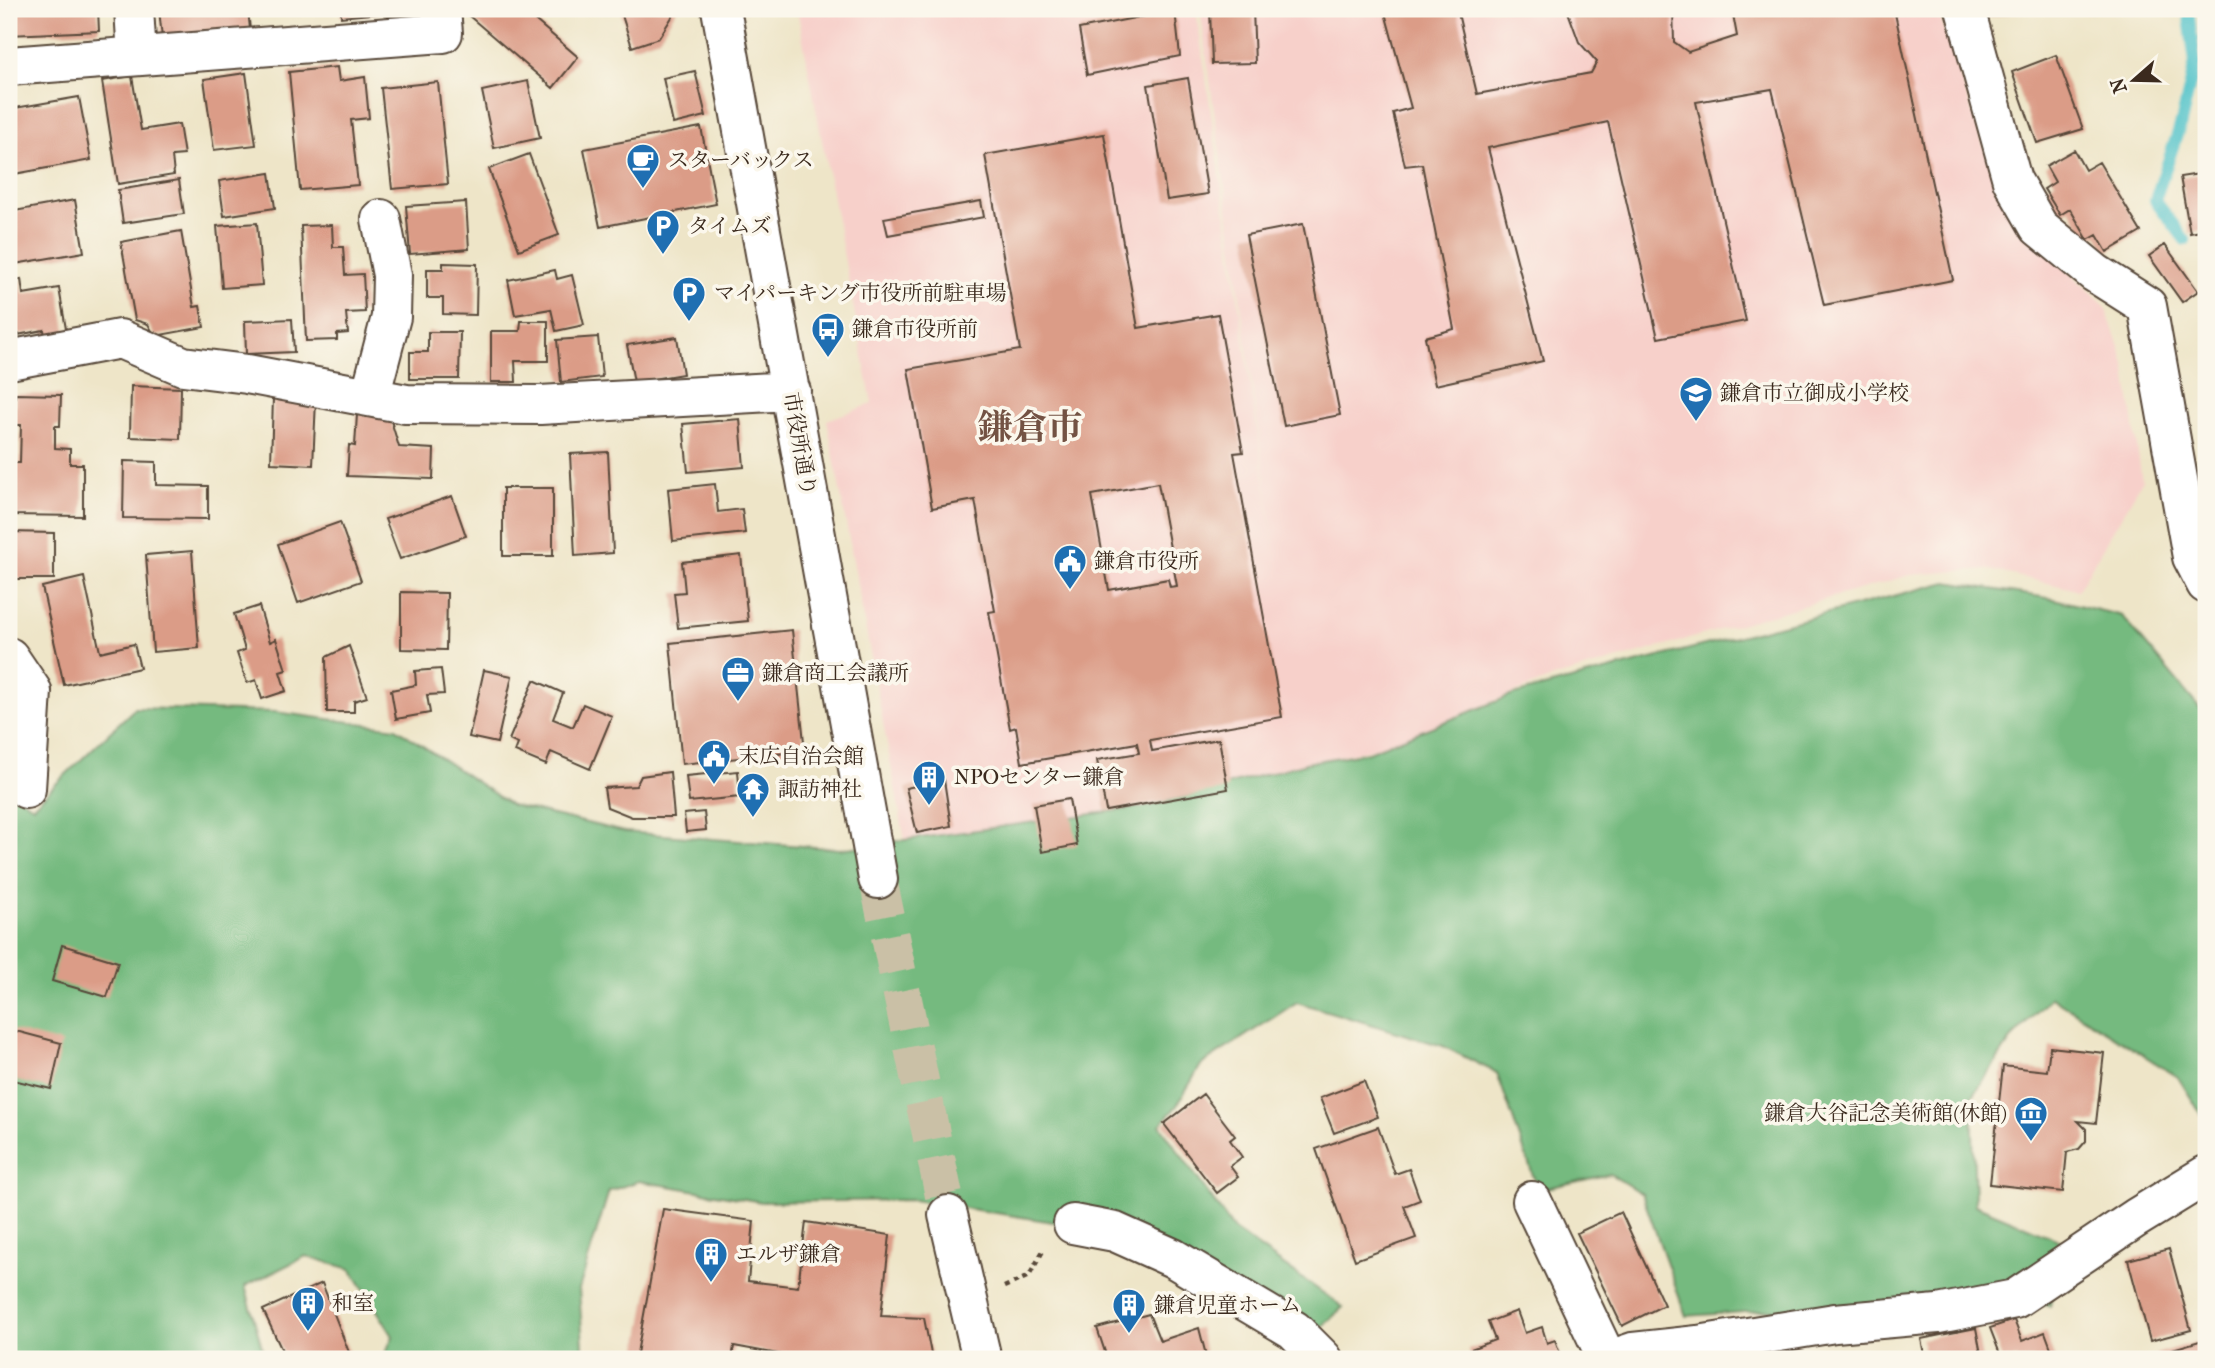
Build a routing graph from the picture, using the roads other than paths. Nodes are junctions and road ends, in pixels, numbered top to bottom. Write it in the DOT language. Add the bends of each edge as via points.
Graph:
graph roads {
  1 [pos="135,9"];
  2 [pos="441,9"];
  3 [pos="721,9"];
  4 [pos="1965,9"];
  5 [pos="137,56"];
  6 [pos="9,66"];
  7 [pos="381,219"];
  8 [pos="9,360"];
  9 [pos="791,391"];
  10 [pos="370,397"];
  11 [pos="2206,584"];
  12 [pos="9,657"];
  13 [pos="26,789"];
  14 [pos="878,879"];
  15 [pos="2206,1175"];
  16 [pos="1532,1201"];
  17 [pos="948,1215"];
  18 [pos="1073,1224"];
  19 [pos="982,1359"];
  20 [pos="1324,1359"];
  21 [pos="1609,1359"];
  1 -- 5 [label="street"];
  2 -- 5 [label="street" via="443,33"];
  3 -- 9 [label="street, 市役所通り"];
  4 -- 11 [label="street" via="2012,180 2039,227 2095,273 2147,306 2192,557"];
  5 -- 6 [label="street"];
  7 -- 10 [label="street" via="392,275 391,317"];
  8 -- 10 [label="street" via="120,339 183,366"];
  9 -- 10 [label="street" via="540,405 406,404"];
  9 -- 14 [label="street, 市役所通り"];
  12 -- 13 [label="street" via="32,691"];
  15 -- 21 [label="street" via="2015,1299 1938,1314 1835,1322"];
  16 -- 21 [label="street"];
  17 -- 19 [label="street"];
  18 -- 20 [label="street" via="1115,1232 1173,1258 1294,1330"];
}
